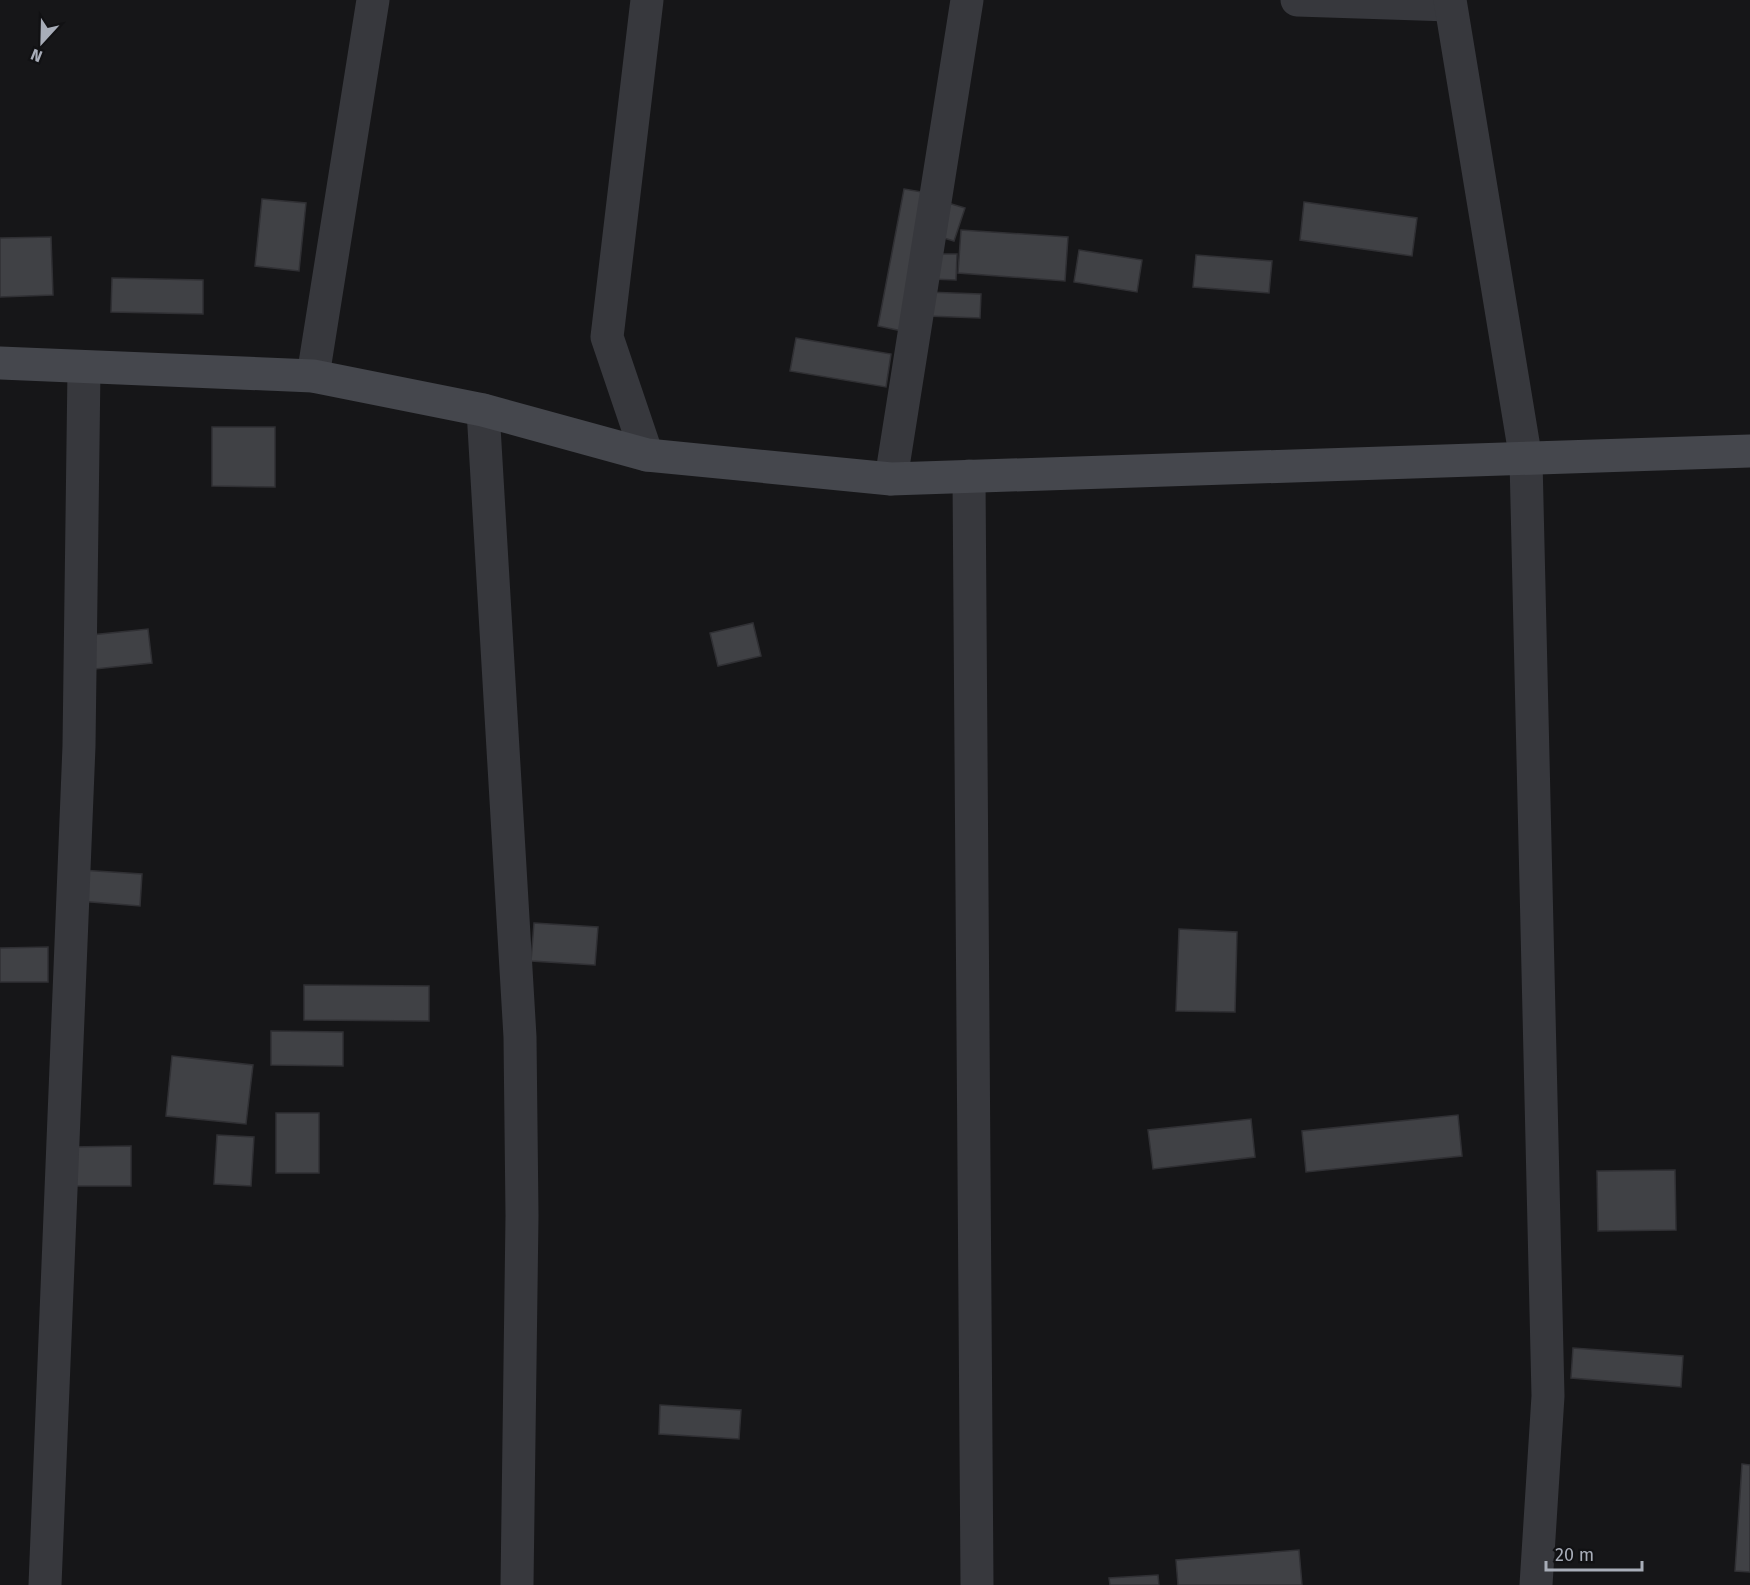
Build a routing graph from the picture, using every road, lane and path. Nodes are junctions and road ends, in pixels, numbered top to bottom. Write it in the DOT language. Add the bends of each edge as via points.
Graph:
graph roads {
  1 [pos="373,0"];
  2 [pos="647,0"];
  3 [pos="967,0"];
  4 [pos="1297,0"];
  5 [pos="1450,3"];
  6 [pos="0,363"];
  7 [pos="84,368"];
  8 [pos="313,376"];
  9 [pos="483,410"];
  10 [pos="1750,451"];
  11 [pos="648,455"];
  12 [pos="1526,460"];
  13 [pos="969,476"];
  14 [pos="891,479"];
  15 [pos="45,1585"];
  16 [pos="517,1585"];
  17 [pos="977,1585"];
  18 [pos="1536,1585"];
  1 -- 8 [label="street"];
  2 -- 11 [label="street" via="607,337"];
  3 -- 14 [label="street"];
  4 -- 5 [label="street"];
  5 -- 12 [label="street"];
  6 -- 7 [label="street"];
  7 -- 8 [label="street"];
  7 -- 15 [label="street" via="79,746"];
  8 -- 9 [label="street"];
  9 -- 11 [label="street"];
  9 -- 16 [label="street" via="520,1037"];
  10 -- 12 [label="street"];
  11 -- 14 [label="street"];
  12 -- 13 [label="street"];
  12 -- 18 [label="street" via="1548,1396"];
  13 -- 14 [label="street"];
  13 -- 17 [label="street"];
}
